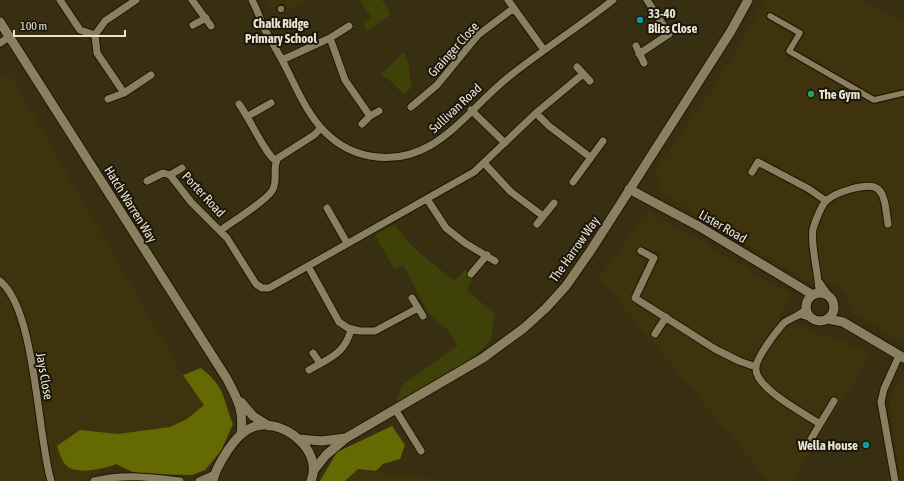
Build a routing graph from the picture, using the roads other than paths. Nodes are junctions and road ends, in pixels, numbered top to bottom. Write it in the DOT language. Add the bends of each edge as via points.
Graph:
graph roads {
  1 [pos="60,0"];
  2 [pos="136,0"];
  3 [pos="192,0"];
  4 [pos="252,0"];
  5 [pos="508,0"];
  6 [pos="614,0"];
  7 [pos="647,0"];
  8 [pos="748,0"];
  9 [pos="514,8"];
  10 [pos="770,16"];
  11 [pos="206,18"];
  12 [pos="0,22"];
  13 [pos="193,25"];
  14 [pos="211,26"];
  15 [pos="349,26"];
  16 [pos="95,35"];
  17 [pos="9,37"];
  18 [pos="330,38"];
  19 [pos="0,43"];
  20 [pos="636,46"];
  21 [pos="544,50"];
  22 [pos="640,54"];
  23 [pos="282,60"];
  24 [pos="644,63"];
  25 [pos="577,67"];
  26 [pos="583,74"];
  27 [pos="151,75"];
  28 [pos="590,81"];
  29 [pos="124,93"];
  30 [pos="904,93"];
  31 [pos="108,99"];
  32 [pos="271,103"];
  33 [pos="239,104"];
  34 [pos="411,107"];
  35 [pos="471,110"];
  36 [pos="379,111"];
  37 [pos="536,112"];
  38 [pos="248,116"];
  39 [pos="370,116"];
  40 [pos="362,124"];
  41 [pos="321,128"];
  42 [pos="603,141"];
  43 [pos="505,143"];
  44 [pos="590,157"];
  45 [pos="276,161"];
  46 [pos="484,163"];
  47 [pos="182,168"];
  48 [pos="752,172"];
  49 [pos="170,175"];
  50 [pos="147,181"];
  51 [pos="573,182"];
  52 [pos="629,189"];
  53 [pos="427,199"];
  54 [pos="826,201"];
  55 [pos="554,203"];
  56 [pos="328,208"];
  57 [pos="543,216"];
  58 [pos="537,224"];
  59 [pos="888,224"];
  60 [pos="221,230"];
  61 [pos="347,243"];
  62 [pos="641,251"];
  63 [pos="487,255"];
  64 [pos="495,262"];
  65 [pos="308,266"];
  66 [pos="472,274"];
  67 [pos="0,281"];
  68 [pos="819,282"];
  69 [pos="828,296"];
  70 [pos="412,298"];
  71 [pos="810,302"];
  72 [pos="418,308"];
  73 [pos="834,308"];
  74 [pos="422,316"];
  75 [pos="666,317"];
  76 [pos="828,319"];
  77 [pos="842,322"];
  78 [pos="351,330"];
  79 [pos="655,334"];
  80 [pos="313,353"];
  81 [pos="902,357"];
  82 [pos="320,363"];
  83 [pos="756,367"];
  84 [pos="309,370"];
  85 [pos="238,400"];
  86 [pos="834,401"];
  87 [pos="395,409"];
  88 [pos="820,424"];
  89 [pos="269,427"];
  90 [pos="242,434"];
  91 [pos="346,438"];
  92 [pos="299,439"];
  93 [pos="807,446"];
  94 [pos="421,450"];
  95 [pos="314,470"];
  96 [pos="214,478"];
  97 [pos="51,481"];
  98 [pos="94,481"];
  99 [pos="180,481"];
  100 [pos="199,481"];
  101 [pos="311,481"];
  102 [pos="895,481"];
  1 -- 16 [label="street" via="80,30"];
  2 -- 16 [label="street" via="105,21"];
  3 -- 11 [label="street"];
  4 -- 23 [label="street, Sullivan Road"];
  5 -- 9 [label="street"];
  6 -- 21 [label="street, Sullivan Road"];
  7 -- 22 [label="street" via="669,34"];
  8 -- 52 [label="street, The Harrow Way" via="731,31"];
  9 -- 21 [label="street"];
  9 -- 34 [label="street, Grainger Close" via="478,35 437,85"];
  10 -- 30 [label="street" via="800,33 789,51 807,62 874,100"];
  11 -- 13 [label="street"];
  11 -- 14 [label="street"];
  12 -- 17 [label="street, Hatch Warren Way"];
  15 -- 18 [label="street"];
  16 -- 29 [label="street" via="97,53"];
  17 -- 19 [label="street"];
  17 -- 85 [label="street, Hatch Warren Way"];
  18 -- 23 [label="street"];
  18 -- 39 [label="street" via="346,80"];
  20 -- 22 [label="street"];
  21 -- 35 [label="street, Sullivan Road" via="510,75"];
  22 -- 24 [label="street"];
  23 -- 41 [label="street, Sullivan Road" via="308,110"];
  25 -- 26 [label="street"];
  26 -- 28 [label="street"];
  26 -- 37 [label="street, Porter Road"];
  27 -- 29 [label="street"];
  29 -- 31 [label="street"];
  32 -- 38 [label="street"];
  33 -- 38 [label="street"];
  35 -- 41 [label="street, Sullivan Road" via="429,148 400,157 362,155 341,145"];
  35 -- 43 [label="street"];
  36 -- 39 [label="street"];
  37 -- 43 [label="street, Porter Road"];
  37 -- 44 [label="street" via="549,126"];
  38 -- 45 [label="street" via="268,152"];
  39 -- 40 [label="street"];
  41 -- 45 [label="street"];
  42 -- 44 [label="street"];
  43 -- 46 [label="street, Porter Road"];
  44 -- 51 [label="street"];
  45 -- 60 [label="street, Porter Road" via="276,182 269,196"];
  46 -- 53 [label="street, Porter Road" via="474,172"];
  46 -- 57 [label="street" via="511,192"];
  47 -- 49 [label="street, Porter Road"];
  48 -- 54 [label="street" via="758,162"];
  49 -- 50 [label="street, Porter Road" via="163,173"];
  49 -- 60 [label="street, Porter Road" via="191,202"];
  52 -- 71 [label="street, Lister Road" via="713,234 802,288"];
  52 -- 87 [label="street, The Harrow Way" via="578,269 558,295 533,320 483,358"];
  53 -- 61 [label="street, Porter Road"];
  53 -- 63 [label="street" via="446,228 465,243"];
  54 -- 59 [label="street" via="840,192 870,185 883,195"];
  54 -- 68 [label="street" via="814,228 812,240"];
  55 -- 57 [label="street"];
  56 -- 61 [label="street"];
  57 -- 58 [label="street"];
  60 -- 65 [label="street, Porter Road" via="256,284 262,288 268,288"];
  61 -- 65 [label="street, Porter Road"];
  62 -- 75 [label="street" via="654,258 635,298"];
  63 -- 64 [label="street"];
  63 -- 66 [label="street"];
  65 -- 78 [label="street" via="339,322"];
  67 -- 97 [label="street, Jays Close" via="11,292 18,308 30,357"];
  68 -- 69 [label="street"];
  68 -- 71 [label="street"];
  69 -- 71 [label="street"];
  69 -- 73 [label="street"];
  70 -- 72 [label="street"];
  71 -- 76 [label="street" via="812,318 820,321"];
  71 -- 83 [label="street" via="783,324"];
  72 -- 74 [label="street"];
  72 -- 78 [label="street" via="375,330"];
  73 -- 76 [label="street"];
  73 -- 77 [label="street"];
  75 -- 79 [label="street"];
  75 -- 83 [label="street" via="715,349"];
  76 -- 77 [label="street"];
  77 -- 81 [label="street"];
  78 -- 82 [label="street" via="345,346 337,355"];
  80 -- 82 [label="street"];
  81 -- 102 [label="street" via="884,389 881,402"];
  82 -- 84 [label="street"];
  83 -- 88 [label="street" via="757,376 765,387"];
  85 -- 89 [label="street, Hatch Warren Way" via="253,416"];
  85 -- 90 [label="street, Hatch Warren Way" via="243,418"];
  86 -- 88 [label="street"];
  87 -- 91 [label="street, The Harrow Way"];
  87 -- 94 [label="street"];
  88 -- 93 [label="street"];
  89 -- 90 [label="street" via="252,427"];
  89 -- 92 [label="street" via="286,431"];
  90 -- 96 [label="street" via="225,455"];
  91 -- 92 [label="street, The Harrow Way" via="322,441"];
  91 -- 95 [label="street, The Harrow Way" via="326,455"];
  92 -- 95 [label="street" via="309,452"];
  95 -- 101 [label="street"];
  96 -- 100 [label="street"];
  98 -- 99 [label="street" via="115,477"];
}
